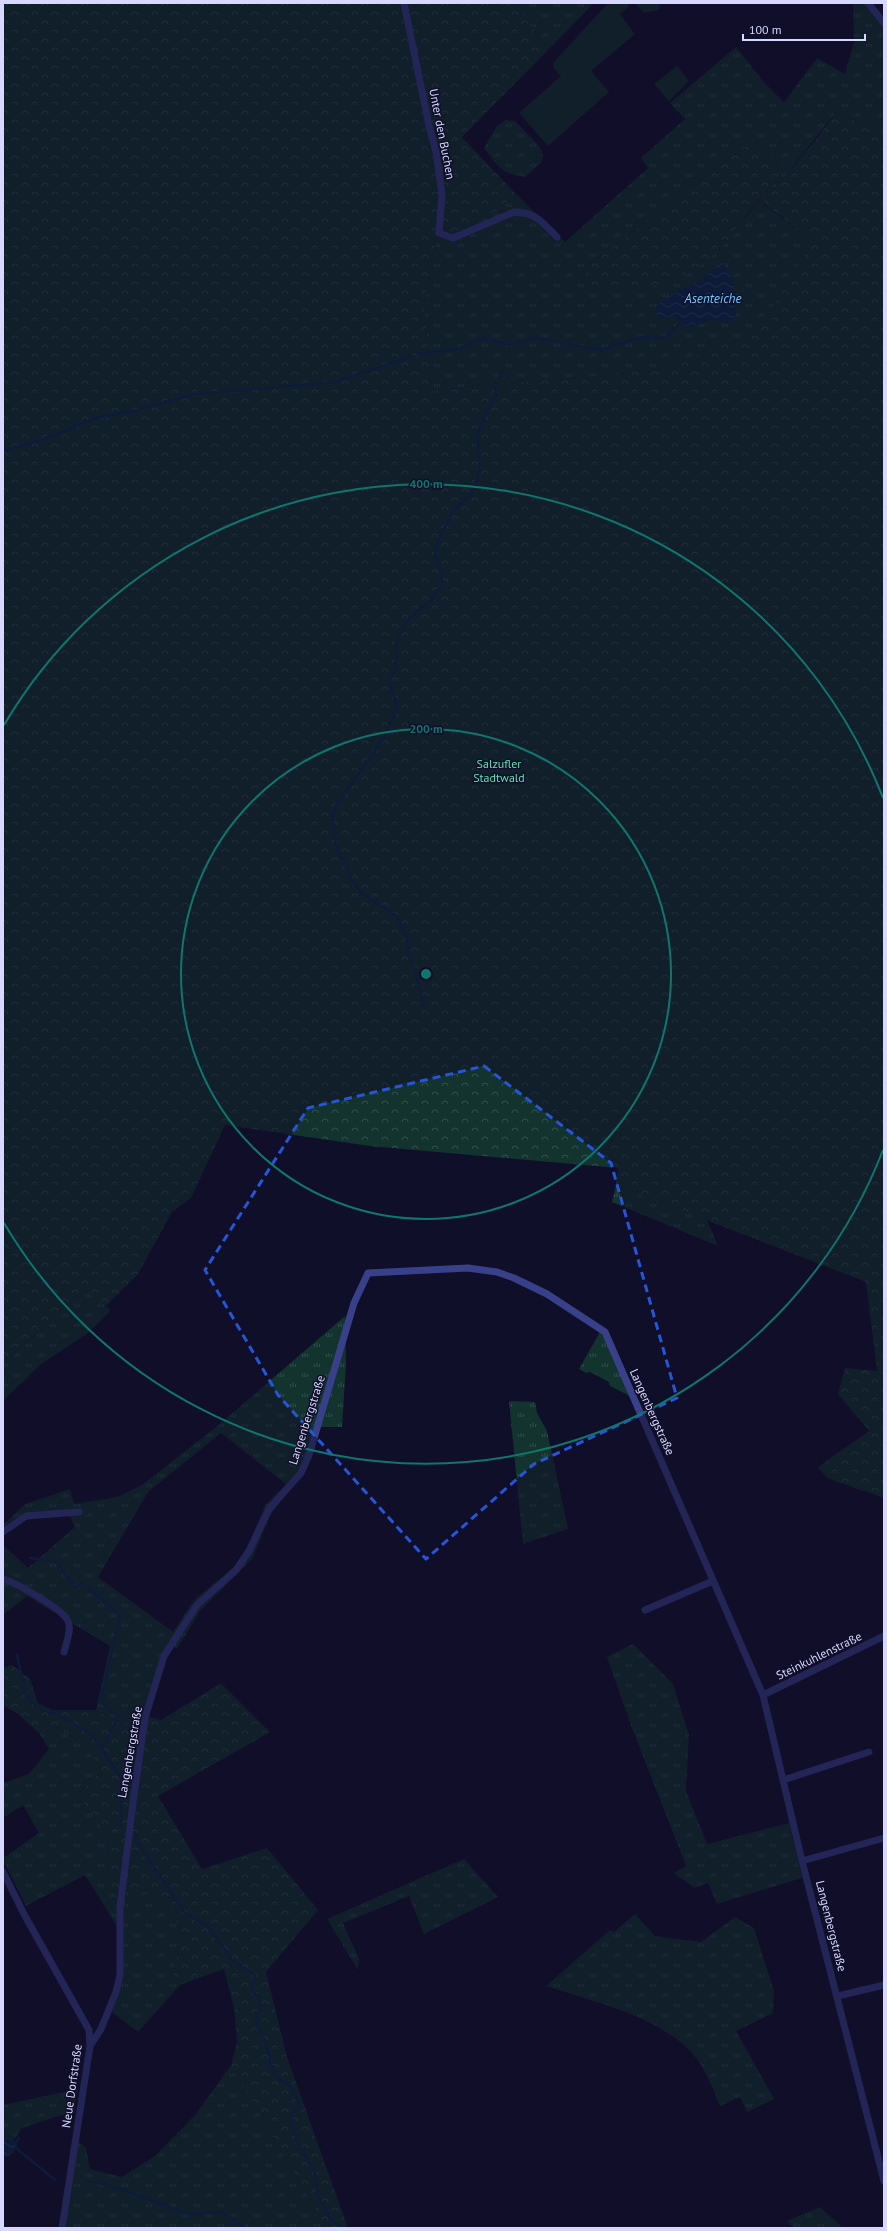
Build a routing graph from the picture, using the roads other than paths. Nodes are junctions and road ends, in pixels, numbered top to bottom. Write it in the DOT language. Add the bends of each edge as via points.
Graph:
graph roads {
  1 [pos="404,3"];
  2 [pos="868,3"];
  3 [pos="884,23"];
  4 [pos="557,237"];
  5 [pos="79,1512"];
  6 [pos="3,1532"];
  7 [pos="3,1579"];
  8 [pos="713,1581"];
  9 [pos="645,1610"];
  10 [pos="884,1636"];
  11 [pos="64,1652"];
  12 [pos="763,1695"];
  13 [pos="869,1752"];
  14 [pos="783,1780"];
  15 [pos="884,1838"];
  16 [pos="802,1860"];
  17 [pos="3,1872"];
  18 [pos="884,1985"];
  19 [pos="838,1996"];
  20 [pos="90,2046"];
  21 [pos="884,2181"];
  22 [pos="62,2228"];
  1 -- 4 [label="street, Unter den Buchen" via="436,152 442,196 439,233 453,238 514,212 523,212 532,214"];
  2 -- 3 [label="street"];
  5 -- 6 [label="street" via="26,1516"];
  7 -- 11 [label="street" via="56,1609 66,1618 69,1628"];
  8 -- 9 [label="street"];
  8 -- 12 [label="street, Langenbergstraße"];
  8 -- 20 [label="street, Langenbergstraße" via="605,1332 547,1294 497,1272 468,1268 368,1273 354,1303 309,1455 301,1473 269,1509 249,1551 236,1570 197,1605 164,1656 145,1718 134,1795 120,1908 120,1975 101,2029"];
  10 -- 12 [label="street, Steinkuhlenstraße"];
  12 -- 14 [label="street, Langenbergstraße"];
  13 -- 14 [label="street"];
  14 -- 16 [label="street, Langenbergstraße"];
  15 -- 16 [label="street"];
  16 -- 19 [label="street, Langenbergstraße"];
  17 -- 20 [label="street, Neue Dorfstraße" via="89,2030"];
  18 -- 19 [label="street"];
  19 -- 21 [label="street, Langenbergstraße"];
  20 -- 22 [label="street, Neue Dorfstraße"];
}
